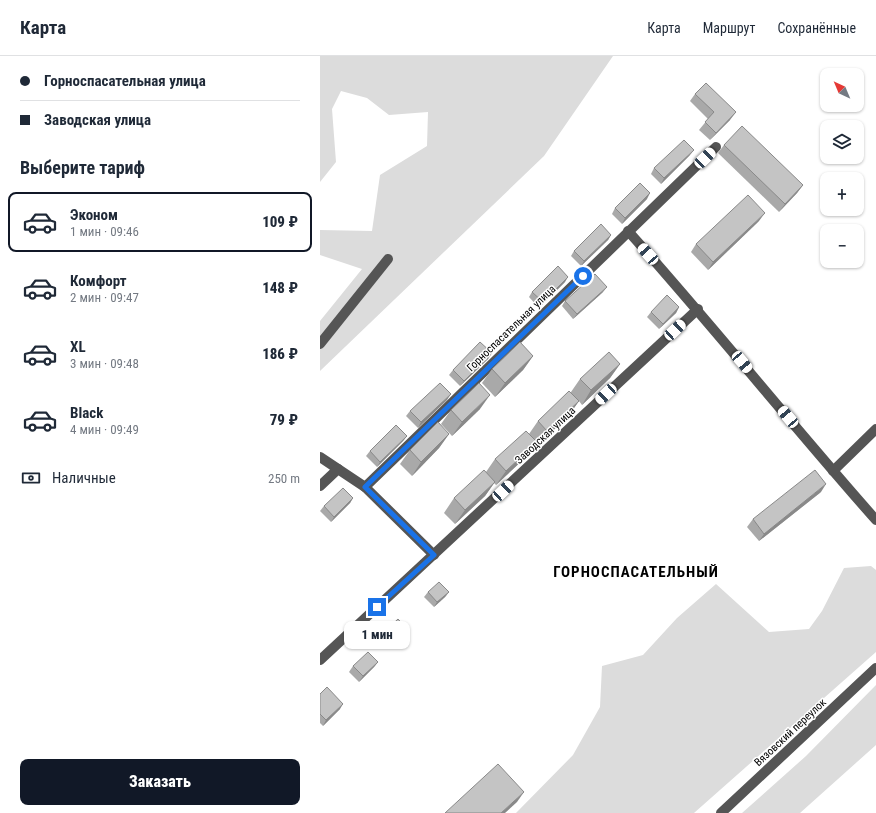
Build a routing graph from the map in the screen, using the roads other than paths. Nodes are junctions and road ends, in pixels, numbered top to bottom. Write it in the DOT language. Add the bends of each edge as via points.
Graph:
graph roads {
  1 [pos="716,147"];
  2 [pos="628,232"];
  3 [pos="388,259"];
  4 [pos="698,309"];
  5 [pos="320,344"];
  6 [pos="876,429"];
  7 [pos="320,457"];
  8 [pos="338,469"];
  9 [pos="833,471"];
  10 [pos="320,486"];
  11 [pos="365,487"];
  12 [pos="876,520"];
  13 [pos="434,555"];
  14 [pos="320,660"];
  15 [pos="876,668"];
  16 [pos="721,813"];
  1 -- 2 [label="street, Горноспасательная улица"];
  2 -- 4 [label="street"];
  2 -- 11 [label="street, Горноспасательная улица"];
  3 -- 5 [label="street"];
  4 -- 9 [label="street"];
  4 -- 13 [label="street, Заводская улица"];
  6 -- 9 [label="street"];
  7 -- 8 [label="street"];
  8 -- 10 [label="street"];
  8 -- 11 [label="street"];
  9 -- 12 [label="street"];
  11 -- 13 [label="street"];
  13 -- 14 [label="street, Заводская улица"];
  15 -- 16 [label="street, Вязовский переулок"];
}
